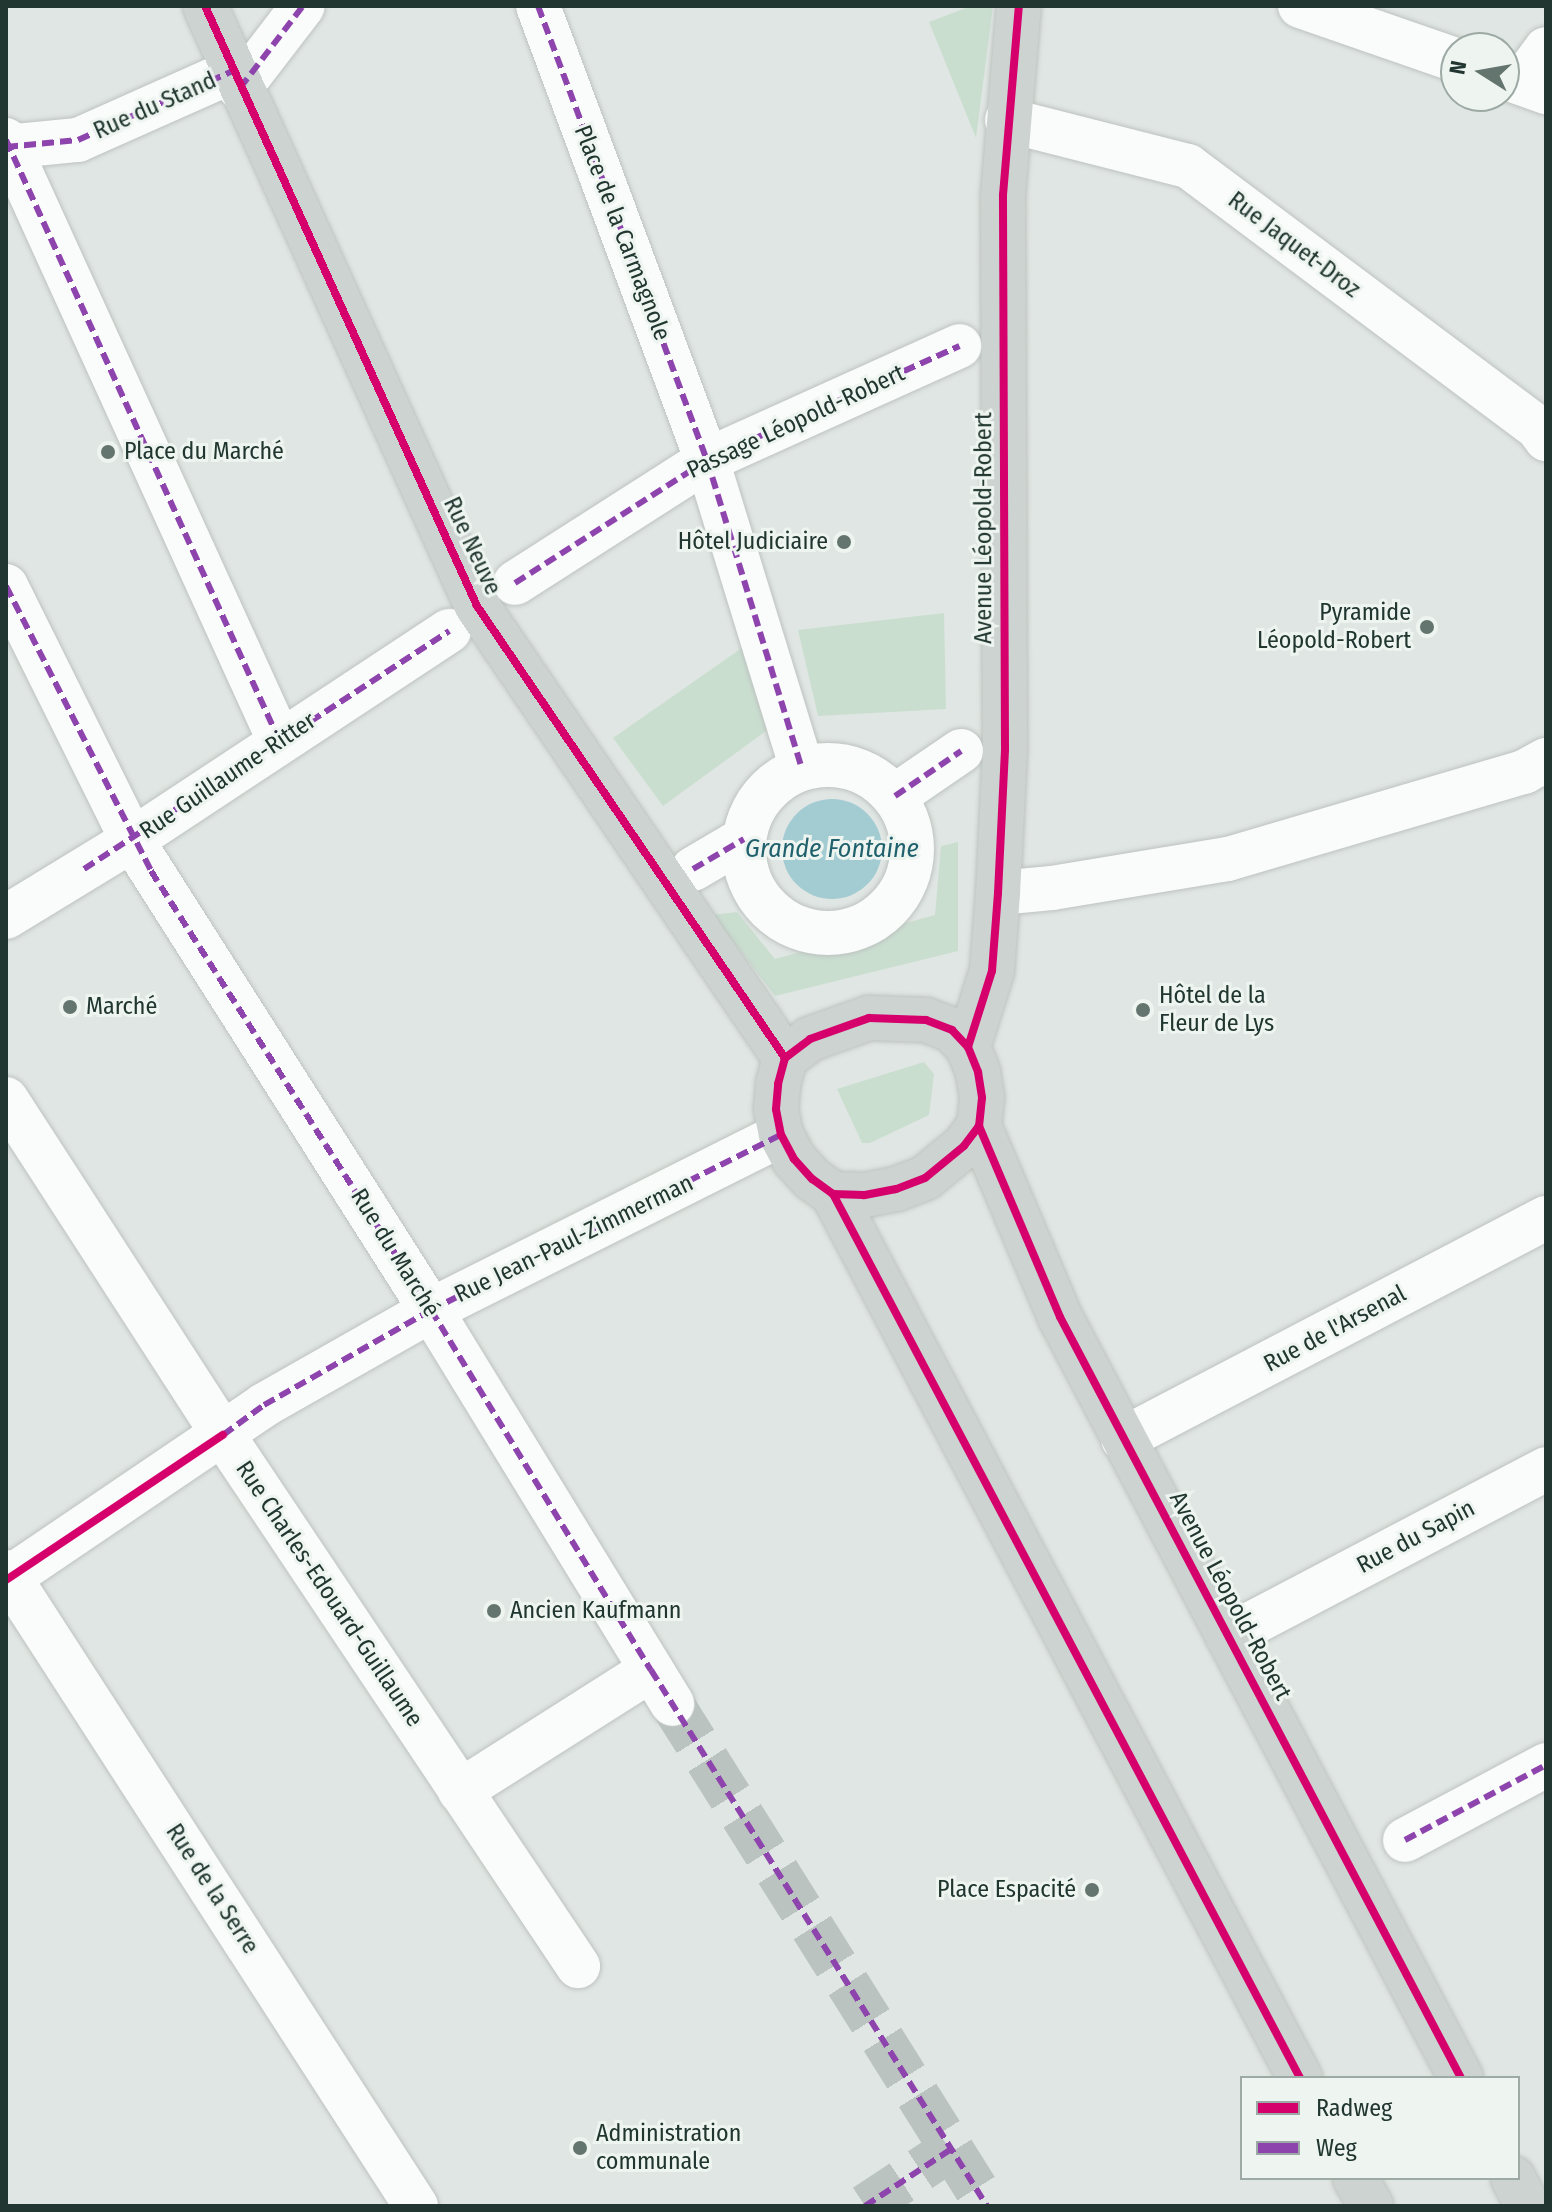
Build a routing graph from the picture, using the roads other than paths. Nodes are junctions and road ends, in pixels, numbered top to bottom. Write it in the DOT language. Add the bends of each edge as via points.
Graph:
graph roads {
  1 [pos="205,6"];
  2 [pos="303,6"];
  3 [pos="538,6"];
  4 [pos="1019,6"];
  5 [pos="1300,6"];
  6 [pos="1546,49"];
  7 [pos="1440,54"];
  8 [pos="237,80"];
  9 [pos="1524,84"];
  10 [pos="1007,120"];
  11 [pos="7,144"];
  12 [pos="960,346"];
  13 [pos="1546,439"];
  14 [pos="707,460"];
  15 [pos="515,583"];
  16 [pos="6,586"];
  17 [pos="449,631"];
  18 [pos="280,742"];
  19 [pos="961,751"];
  20 [pos="1546,760"];
  21 [pos="802,768"];
  22 [pos="895,796"];
  23 [pos="744,839"];
  24 [pos="132,840"];
  25 [pos="693,869"];
  26 [pos="998,893"];
  27 [pos="6,917"];
  28 [pos="968,1047"];
  29 [pos="785,1058"];
  30 [pos="6,1099"];
  31 [pos="979,1126"];
  32 [pos="781,1135"];
  33 [pos="833,1194"];
  34 [pos="1546,1218"];
  35 [pos="431,1310"];
  36 [pos="223,1435"];
  37 [pos="1123,1439"];
  38 [pos="1546,1469"];
  39 [pos="7,1577"];
  40 [pos="1228,1636"];
  41 [pos="1546,1765"];
  42 [pos="460,1791"];
  43 [pos="1405,1840"];
  44 [pos="578,1966"];
  45 [pos="1299,2076"];
  46 [pos="1460,2076"];
  47 [pos="1356,2180"];
  48 [pos="1514,2180"];
  49 [pos="416,2206"];
  50 [pos="1371,2206"];
  51 [pos="1528,2206"];
  1 -- 8 [label="main road, Rue Neuve"];
  2 -- 8 [label="street"];
  3 -- 14 [label="street, Place de la Carmagnole"];
  4 -- 10 [label="main road, Avenue Léopold-Robert"];
  5 -- 7 [label="street"];
  6 -- 9 [label="street"];
  8 -- 11 [label="street, Rue du Stand" via="78,140"];
  8 -- 29 [label="main road, Rue Neuve" via="477,606"];
  10 -- 13 [label="street, Rue Jaquet-Droz" via="1188,166"];
  10 -- 26 [label="main road, Avenue Léopold-Robert" via="1005,750"];
  11 -- 18 [label="street"];
  12 -- 14 [label="street, Passage Léopold-Robert"];
  14 -- 15 [label="street, Passage Léopold-Robert"];
  14 -- 21 [label="street, Place de la Carmagnole"];
  16 -- 24 [label="street, Rue du Marché"];
  17 -- 18 [label="street, Rue Guillaume-Ritter"];
  18 -- 24 [label="street, Rue Guillaume-Ritter"];
  19 -- 22 [label="street"];
  20 -- 26 [label="street" via="1524,772 1228,859"];
  21 -- 22 [label="street" via="853,768"];
  21 -- 23 [label="street" via="763,795"];
  22 -- 23 [label="street" via="908,820 913,848 909,875 897,900 877,919 852,931 824,934 797,928 774,914 756,892 746,867"];
  23 -- 25 [label="street"];
  24 -- 27 [label="street, Rue Guillaume-Ritter"];
  24 -- 35 [label="street, Rue du Marché"];
  26 -- 28 [label="main road, Avenue Léopold-Robert" via="992,971"];
  28 -- 29 [label="main road" via="952,1030 926,1020 869,1018 810,1039"];
  28 -- 31 [label="main road" via="982,1098"];
  29 -- 32 [label="main road" via="776,1109"];
  30 -- 36 [label="street, Rue Charles-Edouard-Guillaume"];
  31 -- 33 [label="main road" via="964,1146 925,1178 864,1195"];
  31 -- 37 [label="main road, Avenue Léopold-Robert" via="1060,1317"];
  32 -- 33 [label="main road" via="794,1159"];
  32 -- 35 [label="street, Rue Jean-Paul-Zimmerman"];
  33 -- 45 [label="main road"];
  34 -- 37 [label="street, Rue de l'Arsenal"];
  35 -- 36 [label="street, Rue Jean-Paul-Zimmerman" via="264,1405"];
  35 -- 42 [label="street, Rue du Marché" via="661,1687"];
  36 -- 39 [label="street, Rue Jean-Paul-Zimmerman"];
  36 -- 42 [label="street, Rue Charles-Edouard-Guillaume"];
  37 -- 40 [label="main road, Avenue Léopold-Robert"];
  38 -- 40 [label="street, Rue du Sapin"];
  39 -- 49 [label="street, Rue de la Serre"];
  40 -- 46 [label="main road, Avenue Léopold-Robert"];
  41 -- 43 [label="street"];
  42 -- 44 [label="street, Rue Charles-Edouard-Guillaume"];
  47 -- 50 [label="main road"];
  48 -- 51 [label="main road"];
}
